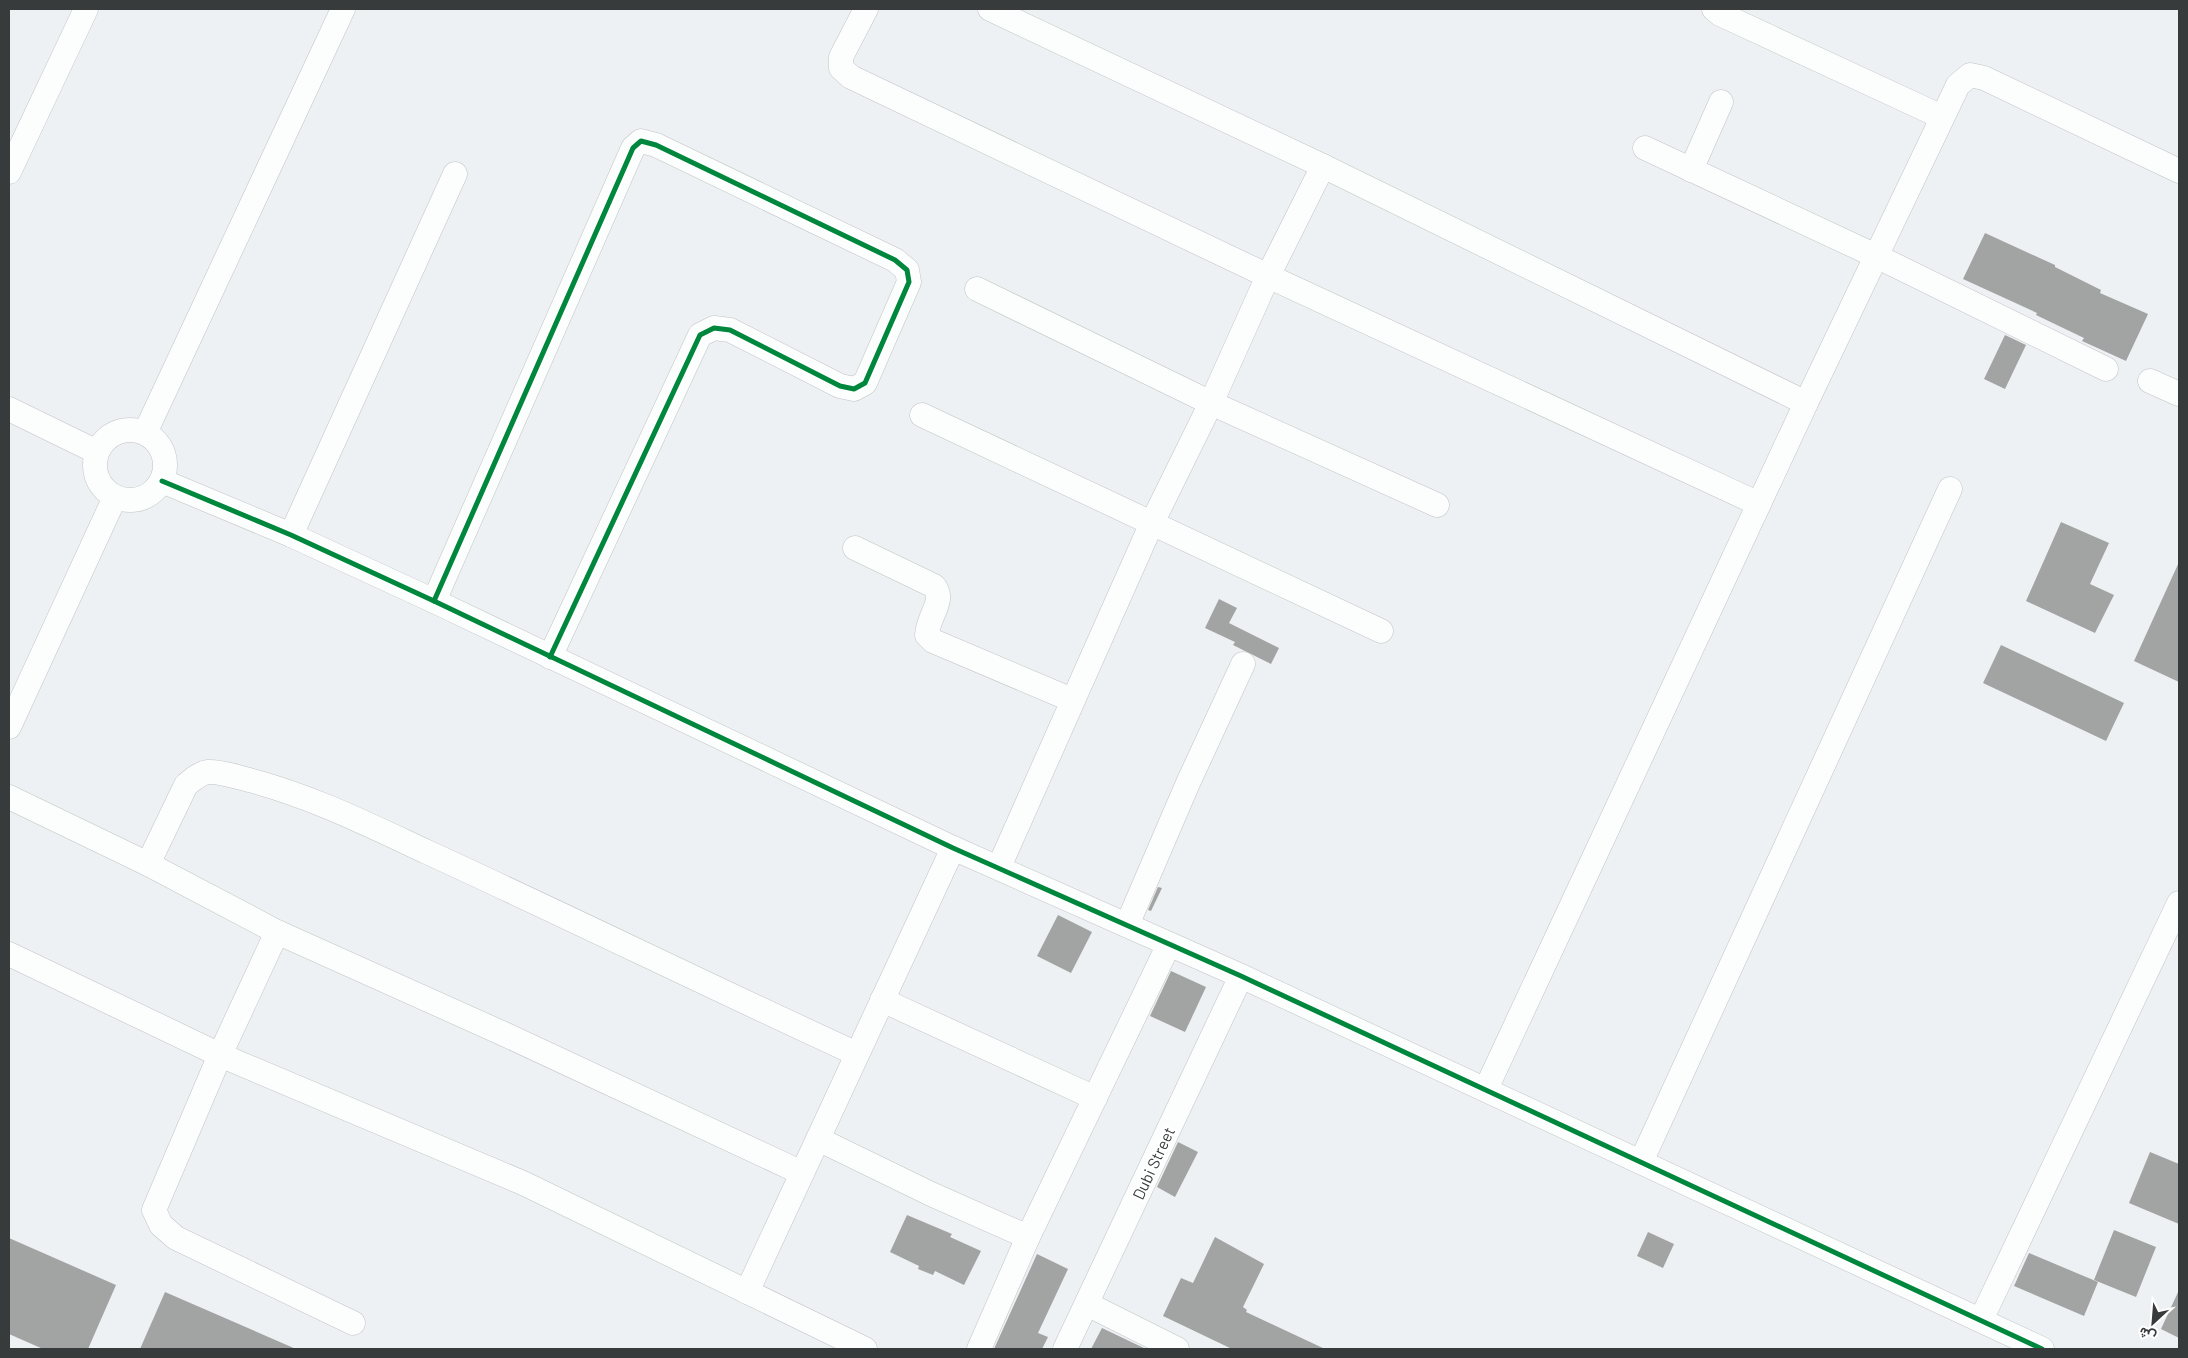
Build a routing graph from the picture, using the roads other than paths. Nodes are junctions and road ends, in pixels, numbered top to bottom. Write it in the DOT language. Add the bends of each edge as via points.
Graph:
graph roads {
  1 [pos="86,9"];
  2 [pos="343,9"];
  3 [pos="866,9"];
  4 [pos="990,9"];
  5 [pos="1714,9"];
  6 [pos="1722,102"];
  7 [pos="1942,117"];
  8 [pos="1645,148"];
  9 [pos="1323,166"];
  10 [pos="1691,170"];
  11 [pos="2179,171"];
  12 [pos="9,172"];
  13 [pos="455,174"];
  14 [pos="1876,256"];
  15 [pos="1268,276"];
  16 [pos="977,289"];
  17 [pos="2106,369"];
  18 [pos="2150,381"];
  19 [pos="2179,394"];
  20 [pos="1211,403"];
  21 [pos="1806,403"];
  22 [pos="9,409"];
  23 [pos="922,415"];
  24 [pos="145,433"];
  25 [pos="97,452"];
  26 [pos="162,481"];
  27 [pos="1950,489"];
  28 [pos="115,497"];
  29 [pos="1759,504"];
  30 [pos="1437,505"];
  31 [pos="1151,525"];
  32 [pos="291,535"];
  33 [pos="855,548"];
  34 [pos="434,601"];
  35 [pos="1381,631"];
  36 [pos="550,657"];
  37 [pos="1243,664"];
  38 [pos="1072,700"];
  39 [pos="9,726"];
  40 [pos="9,797"];
  41 [pos="953,848"];
  42 [pos="148,864"];
  43 [pos="999,867"];
  44 [pos="2179,903"];
  45 [pos="1127,925"];
  46 [pos="277,932"];
  47 [pos="1169,944"];
  48 [pos="9,954"];
  49 [pos="1241,976"];
  50 [pos="882,1000"];
  51 [pos="857,1054"];
  52 [pos="220,1055"];
  53 [pos="1486,1090"];
  54 [pos="1095,1098"];
  55 [pos="818,1139"];
  56 [pos="1641,1162"];
  57 [pos="802,1173"];
  58 [pos="1028,1237"];
  59 [pos="747,1292"];
  60 [pos="1086,1304"];
  61 [pos="1981,1320"];
  62 [pos="353,1323"];
  63 [pos="865,1349"];
  64 [pos="979,1349"];
  65 [pos="1066,1349"];
  66 [pos="1177,1349"];
  67 [pos="2042,1349"];
  1 -- 12 [label="street"];
  2 -- 24 [label="street"];
  3 -- 15 [label="street" via="841,57 841,68 850,77"];
  4 -- 9 [label="street"];
  5 -- 7 [label="street"];
  6 -- 10 [label="street"];
  7 -- 11 [label="street" via="1958,85 1970,75 1984,78"];
  7 -- 14 [label="street"];
  8 -- 10 [label="street"];
  9 -- 15 [label="street"];
  9 -- 21 [label="street"];
  10 -- 14 [label="street"];
  13 -- 32 [label="street"];
  14 -- 17 [label="street"];
  14 -- 21 [label="street"];
  15 -- 20 [label="street"];
  15 -- 29 [label="street"];
  16 -- 20 [label="street"];
  18 -- 19 [label="street"];
  20 -- 30 [label="street"];
  20 -- 31 [label="street"];
  21 -- 29 [label="street"];
  22 -- 25 [label="street"];
  23 -- 31 [label="street"];
  24 -- 25 [label="street" via="122,430 103,442"];
  24 -- 26 [label="street" via="154,439 165,459"];
  25 -- 28 [label="street" via="95,473 106,492"];
  26 -- 28 [label="street" via="156,490 142,498 125,500"];
  26 -- 32 [label="street"];
  27 -- 56 [label="street"];
  28 -- 39 [label="street"];
  29 -- 53 [label="street"];
  31 -- 35 [label="street"];
  31 -- 38 [label="street"];
  32 -- 34 [label="street"];
  33 -- 38 [label="street" via="934,586 940,598 928,624 927,635 933,641"];
  34 -- 36 [label="street"];
  34 -- 36 [label="street" via="633,148 641,141 656,145 895,260 907,270 909,282 865,383 854,388 840,386 730,330 714,328 700,335"];
  36 -- 41 [label="street"];
  37 -- 45 [label="street"];
  38 -- 43 [label="street"];
  40 -- 42 [label="street"];
  41 -- 43 [label="street"];
  41 -- 50 [label="street"];
  42 -- 46 [label="street"];
  42 -- 51 [label="street" via="186,785 194,779 207,772 221,773 277,787 385,832"];
  43 -- 45 [label="street"];
  44 -- 61 [label="street"];
  45 -- 47 [label="street"];
  46 -- 52 [label="street"];
  46 -- 57 [label="street"];
  47 -- 49 [label="street"];
  47 -- 54 [label="street"];
  48 -- 52 [label="street"];
  49 -- 53 [label="street"];
  49 -- 60 [label="street, Dubi Street"];
  50 -- 51 [label="street"];
  50 -- 54 [label="street"];
  51 -- 55 [label="street"];
  52 -- 59 [label="street" via="524,1183"];
  52 -- 62 [label="street" via="154,1210 161,1225 176,1238"];
  53 -- 56 [label="street"];
  54 -- 58 [label="street"];
  55 -- 57 [label="street"];
  55 -- 58 [label="street"];
  56 -- 61 [label="street"];
  57 -- 59 [label="street"];
  58 -- 64 [label="street"];
  59 -- 63 [label="street"];
  60 -- 65 [label="street, Dubi Street"];
  60 -- 66 [label="street"];
  61 -- 67 [label="street"];
}
